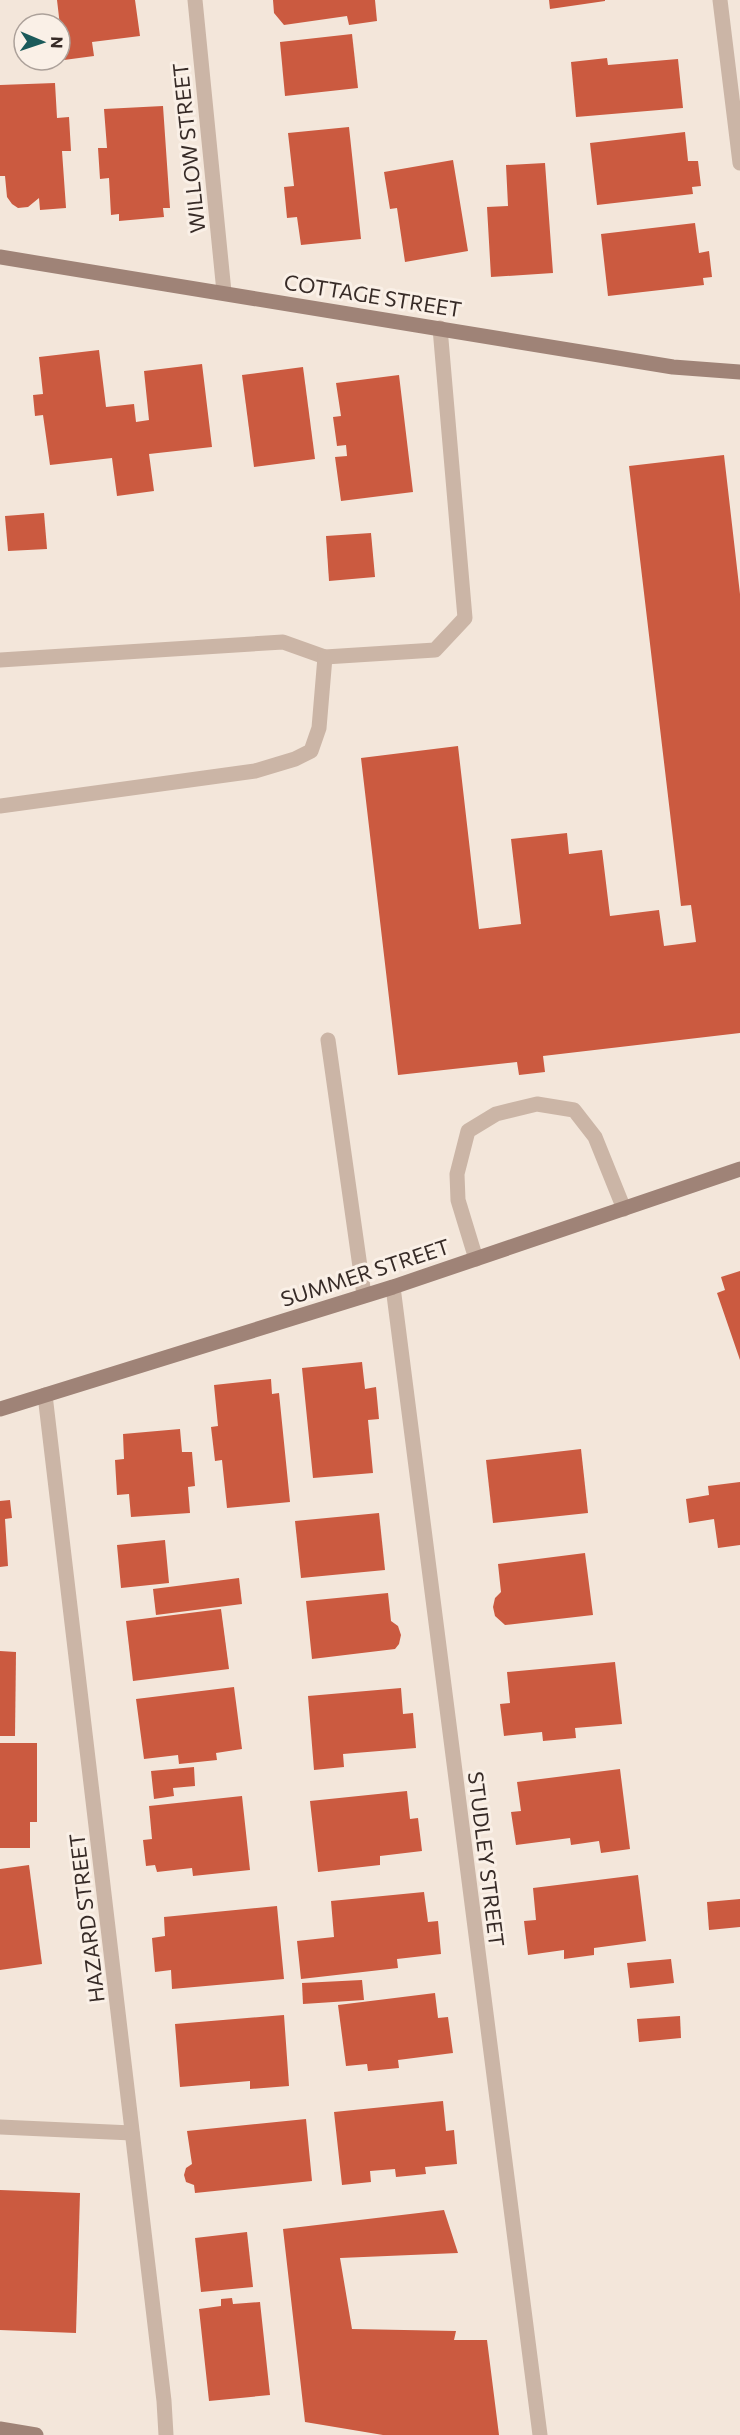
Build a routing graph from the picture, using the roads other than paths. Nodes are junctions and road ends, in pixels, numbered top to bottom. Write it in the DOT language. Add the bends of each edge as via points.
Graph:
graph roads {
  1 [pos="195,0"];
  2 [pos="720,0"];
  3 [pos="740,163"];
  4 [pos="0,257"];
  5 [pos="224,292"];
  6 [pos="440,328"];
  7 [pos="740,372"];
  8 [pos="325,657"];
  9 [pos="0,660"];
  10 [pos="0,806"];
  11 [pos="328,1040"];
  12 [pos="740,1169"];
  13 [pos="624,1209"];
  14 [pos="476,1259"];
  15 [pos="393,1287"];
  16 [pos="364,1295"];
  17 [pos="45,1395"];
  18 [pos="0,1409"];
  19 [pos="0,2127"];
  20 [pos="132,2133"];
  21 [pos="0,2429"];
  22 [pos="36,2435"];
  23 [pos="166,2435"];
  24 [pos="540,2435"];
  1 -- 5 [label="street, WILLOW STREET"];
  2 -- 3 [label="street"];
  4 -- 5 [label="main road, COTTAGE STREET"];
  5 -- 6 [label="main road, COTTAGE STREET"];
  6 -- 7 [label="main road, COTTAGE STREET" via="673,367"];
  6 -- 8 [label="street" via="465,618 435,650"];
  8 -- 9 [label="street" via="283,642"];
  8 -- 10 [label="street" via="319,728 312,751 295,759 255,771"];
  11 -- 16 [label="street"];
  12 -- 13 [label="main road, SUMMER STREET"];
  13 -- 14 [label="main road, SUMMER STREET"];
  13 -- 14 [label="street" via="595,1137 574,1110 537,1104 496,1114 468,1131 457,1174 458,1200"];
  14 -- 15 [label="main road, SUMMER STREET"];
  15 -- 16 [label="main road, SUMMER STREET"];
  15 -- 24 [label="street, STUDLEY STREET"];
  16 -- 17 [label="main road, SUMMER STREET"];
  17 -- 18 [label="main road, SUMMER STREET"];
  17 -- 20 [label="street, HAZARD STREET"];
  19 -- 20 [label="street"];
  20 -- 23 [label="street, HAZARD STREET"];
  21 -- 22 [label="main road"];
}
